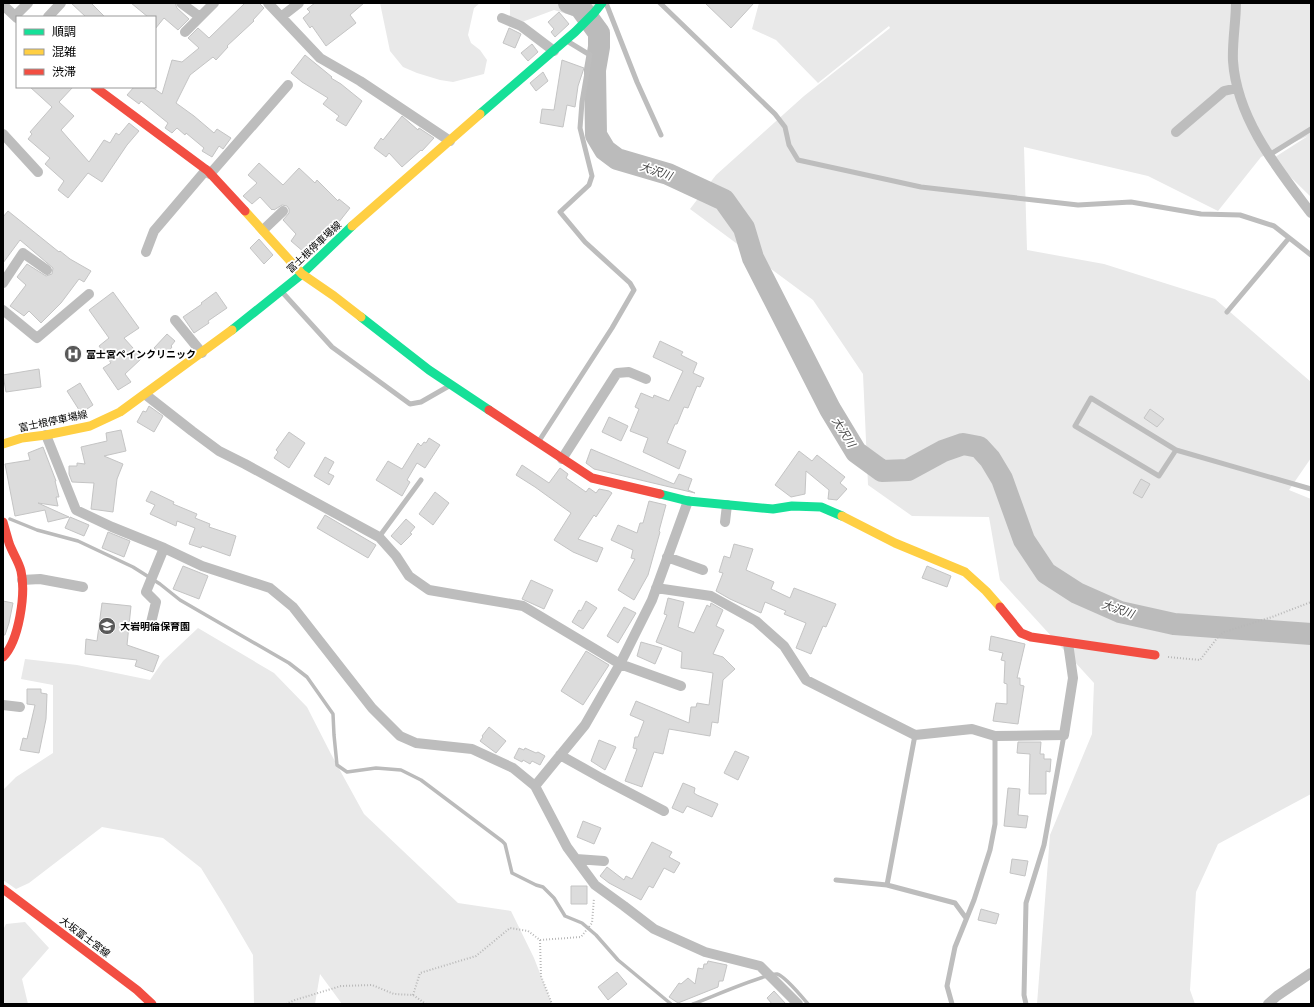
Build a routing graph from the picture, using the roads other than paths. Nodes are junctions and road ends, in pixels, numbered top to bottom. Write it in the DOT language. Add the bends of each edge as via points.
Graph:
graph roads {
  1 [pos="28,3"];
  2 [pos="61,3"];
  3 [pos="181,3"];
  4 [pos="214,3"];
  5 [pos="268,3"];
  6 [pos="300,3"];
  7 [pos="602,3"];
  8 [pos="606,3"];
  9 [pos="660,3"];
  10 [pos="1236,3"];
  11 [pos="3,5"];
  12 [pos="17,16"];
  13 [pos="49,16"];
  14 [pos="16,17"];
  15 [pos="200,17"];
  16 [pos="281,17"];
  17 [pos="502,18"];
  18 [pos="185,32"];
  19 [pos="566,40"];
  20 [pos="554,51"];
  21 [pos="288,85"];
  22 [pos="96,88"];
  23 [pos="1237,88"];
  24 [pos="1311,129"];
  25 [pos="1176,132"];
  26 [pos="3,134"];
  27 [pos="661,134"];
  28 [pos="450,142"];
  29 [pos="1269,155"];
  30 [pos="38,172"];
  31 [pos="208,172"];
  32 [pos="283,211"];
  33 [pos="1311,213"];
  34 [pos="263,230"];
  35 [pos="1289,238"];
  36 [pos="146,252"];
  37 [pos="1311,255"];
  38 [pos="47,270"];
  39 [pos="302,274"];
  40 [pos="3,282"];
  41 [pos="281,291"];
  42 [pos="89,294"];
  43 [pos="3,310"];
  44 [pos="1227,312"];
  45 [pos="175,320"];
  46 [pos="202,353"];
  47 [pos="646,379"];
  48 [pos="452,385"];
  49 [pos="146,394"];
  50 [pos="46,435"];
  51 [pos="538,443"];
  52 [pos="3,444"];
  53 [pos="1176,450"];
  54 [pos="562,459"];
  55 [pos="421,480"];
  56 [pos="1311,488"];
  57 [pos="688,501"];
  58 [pos="727,505"];
  59 [pos="3,522"];
  60 [pos="725,522"];
  61 [pos="379,537"];
  62 [pos="164,548"];
  63 [pos="667,558"];
  64 [pos="702,570"];
  65 [pos="22,580"];
  66 [pos="83,587"];
  67 [pos="656,588"];
  68 [pos="150,627"];
  69 [pos="1068,643"];
  70 [pos="1155,655"];
  71 [pos="3,657"];
  72 [pos="620,664"];
  73 [pos="681,686"];
  74 [pos="3,705"];
  75 [pos="20,707"];
  76 [pos="915,735"];
  77 [pos="1064,735"];
  78 [pos="995,736"];
  79 [pos="560,755"];
  80 [pos="535,786"];
  81 [pos="664,810"];
  82 [pos="576,859"];
  83 [pos="604,861"];
  84 [pos="836,880"];
  85 [pos="888,885"];
  86 [pos="3,889"];
  87 [pos="966,918"];
  88 [pos="1311,973"];
  89 [pos="152,1004"];
  90 [pos="798,1004"];
  91 [pos="952,1004"];
  92 [pos="1026,1004"];
  93 [pos="1268,1004"];
  1 -- 12 [label="street"];
  2 -- 13 [label="street"];
  3 -- 15 [label="street"];
  4 -- 15 [label="street"];
  5 -- 16 [label="street"];
  6 -- 16 [label="street"];
  7 -- 19 [label="street, 富士根停車場線"];
  8 -- 27 [label="lane"];
  9 -- 35 [label="lane" via="776,114 785,127 789,145 798,160 921,187 1078,205 1131,202 1201,214 1240,215 1274,226"];
  10 -- 23 [label="street" via="1233,60"];
  11 -- 14 [label="street"];
  15 -- 18 [label="street"];
  16 -- 28 [label="street" via="320,58 360,81"];
  17 -- 20 [label="street" via="521,26"];
  19 -- 20 [label="street, 富士根停車場線"];
  19 -- 51 [label="lane" via="590,55 580,128 592,176 589,185 560,212 585,242 630,283 634,290"];
  20 -- 28 [label="street, 富士根停車場線"];
  21 -- 31 [label="street"];
  22 -- 31 [label="street"];
  23 -- 25 [label="street" via="1224,91"];
  23 -- 29 [label="street" via="1256,135"];
  24 -- 29 [label="lane"];
  26 -- 30 [label="street"];
  28 -- 39 [label="street, 富士根停車場線" via="360,218"];
  29 -- 33 [label="street"];
  31 -- 34 [label="street"];
  31 -- 36 [label="street" via="154,231"];
  32 -- 34 [label="street"];
  34 -- 39 [label="street"];
  35 -- 37 [label="lane"];
  35 -- 44 [label="lane"];
  38 -- 40 [label="street" via="23,253"];
  39 -- 41 [label="street, 富士根停車場線"];
  39 -- 48 [label="street"];
  41 -- 46 [label="street, 富士根停車場線"];
  41 -- 48 [label="lane" via="332,347 410,404 421,402"];
  42 -- 43 [label="street" via="37,338"];
  45 -- 46 [label="street"];
  46 -- 49 [label="street, 富士根停車場線"];
  47 -- 54 [label="street" via="629,372 617,373"];
  48 -- 51 [label="street"];
  49 -- 50 [label="street, 富士根停車場線" via="120,412 90,426"];
  49 -- 61 [label="street" via="219,451"];
  50 -- 52 [label="street, 富士根停車場線"];
  50 -- 62 [label="street" via="76,510"];
  51 -- 54 [label="street"];
  53 -- 53 [label="lane" via="1091,398 1075,426 1159,476"];
  53 -- 56 [label="lane"];
  54 -- 57 [label="street" via="592,478"];
  55 -- 61 [label="lane"];
  57 -- 58 [label="street"];
  57 -- 63 [label="street"];
  58 -- 60 [label="street"];
  58 -- 69 [label="street" via="773,509 792,506 821,507 895,543 965,572 986,591 1021,633"];
  59 -- 65 [label="street"];
  61 -- 72 [label="street" via="409,576 429,590 523,606"];
  62 -- 68 [label="street" via="146,592 156,602"];
  62 -- 80 [label="street" via="202,566 270,588 292,607 372,708 400,736 416,743 472,749 513,768"];
  63 -- 64 [label="street"];
  63 -- 67 [label="street"];
  65 -- 66 [label="street" via="40,579"];
  65 -- 71 [label="street" via="23,598 18,625 9,651"];
  67 -- 72 [label="street"];
  67 -- 76 [label="street" via="711,596 756,621 784,646 806,680"];
  69 -- 70 [label="street"];
  69 -- 77 [label="street" via="1073,678"];
  72 -- 73 [label="street"];
  72 -- 79 [label="street" via="585,725"];
  74 -- 75 [label="street"];
  76 -- 78 [label="street" via="972,729"];
  76 -- 85 [label="lane"];
  77 -- 78 [label="street"];
  77 -- 92 [label="lane" via="1044,845 1026,903"];
  78 -- 87 [label="lane" via="995,824 990,850"];
  79 -- 80 [label="street"];
  79 -- 81 [label="street"];
  80 -- 82 [label="street"];
  82 -- 83 [label="street"];
  82 -- 90 [label="street" via="596,886 654,929 705,952 760,966"];
  84 -- 85 [label="lane"];
  85 -- 87 [label="lane" via="955,903"];
  86 -- 89 [label="street, 大坂富士宮線"];
  87 -- 91 [label="lane" via="955,947 947,986"];
  88 -- 93 [label="street"];
}
